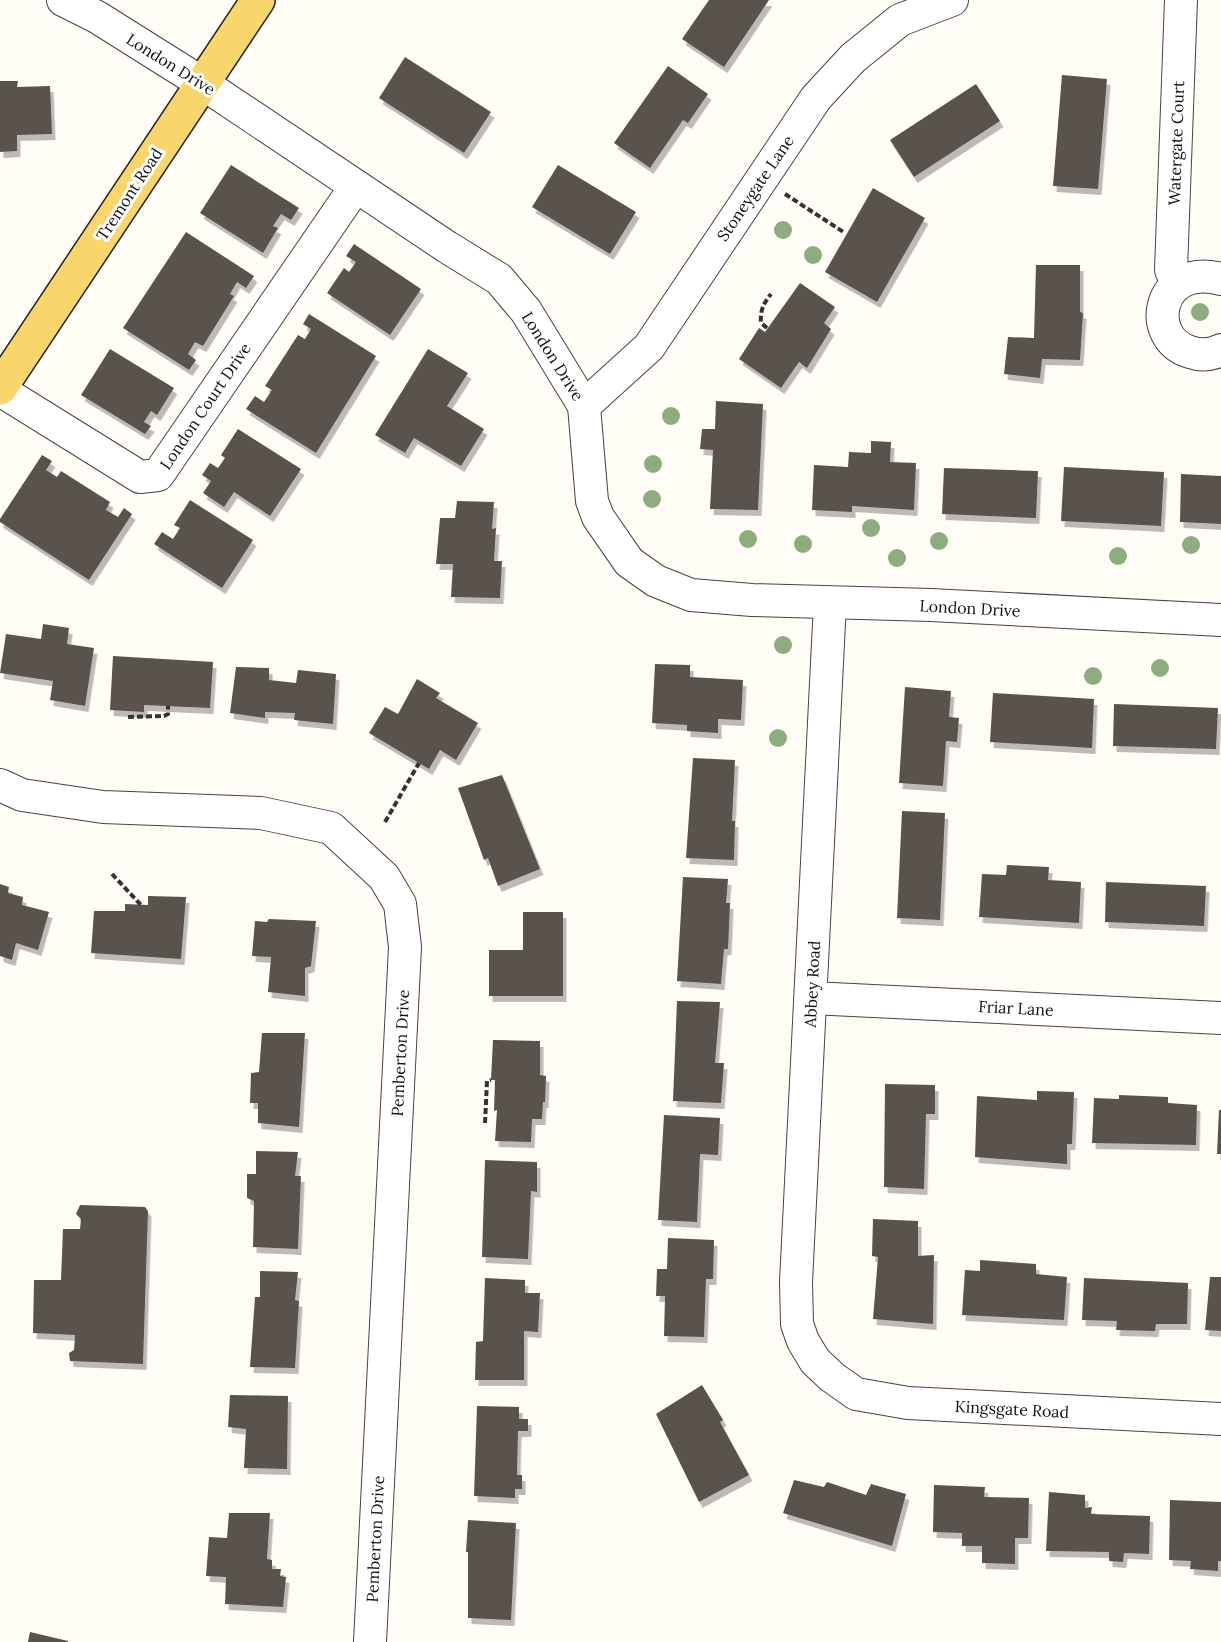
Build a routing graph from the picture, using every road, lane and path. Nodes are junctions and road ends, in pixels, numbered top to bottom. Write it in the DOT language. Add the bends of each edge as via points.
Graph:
graph roads {
  1 [pos="63,0"];
  2 [pos="258,0"];
  3 [pos="952,0"];
  4 [pos="1181,0"];
  5 [pos="202,83"];
  6 [pos="356,186"];
  7 [pos="784,194"];
  8 [pos="845,232"];
  9 [pos="1221,279"];
  10 [pos="1176,284"];
  11 [pos="771,294"];
  12 [pos="766,328"];
  13 [pos="1221,350"];
  14 [pos="0,389"];
  15 [pos="584,406"];
  16 [pos="830,603"];
  17 [pos="1221,620"];
  18 [pos="168,706"];
  19 [pos="128,717"];
  20 [pos="419,763"];
  21 [pos="0,785"];
  22 [pos="385,822"];
  23 [pos="112,874"];
  24 [pos="141,904"];
  25 [pos="811,998"];
  26 [pos="1221,1018"];
  27 [pos="491,1080"];
  28 [pos="485,1123"];
  29 [pos="815,1361"];
  30 [pos="1221,1419"];
  31 [pos="370,1642"];
  1 -- 5 [label="street, London Drive"];
  2 -- 5 [label="main road, Tremont Road"];
  3 -- 15 [label="street, Stoneygate Lane" via="900,20 853,58 816,98 649,347"];
  4 -- 10 [label="street, Watergate Court" via="1171,270"];
  5 -- 6 [label="street, London Drive"];
  5 -- 14 [label="main road, Tremont Road"];
  6 -- 14 [label="street, London Court Drive" via="158,475 140,477"];
  6 -- 15 [label="street, London Drive" via="499,279 526,311"];
  7 -- 8 [label="path"];
  9 -- 10 [label="street" via="1206,275"];
  10 -- 13 [label="street" via="1162,312 1172,341 1184,351 1199,355"];
  11 -- 12 [label="path" via="760,314"];
  15 -- 16 [label="street, London Drive" via="592,501 598,517 629,562 656,580 691,595"];
  16 -- 17 [label="street, London Drive"];
  16 -- 25 [label="street, Abbey Road"];
  18 -- 19 [label="path" via="164,716"];
  20 -- 22 [label="path"];
  21 -- 31 [label="street, Pemberton Drive" via="22,795 103,807 261,813 331,828 384,877 400,904 405,947"];
  23 -- 24 [label="path"];
  25 -- 26 [label="street, Friar Lane"];
  25 -- 29 [label="street, Abbey Road" via="796,1324"];
  27 -- 28 [label="path" via="487,1081"];
  29 -- 30 [label="street, Kingsgate Road" via="856,1394 908,1404"];
}
